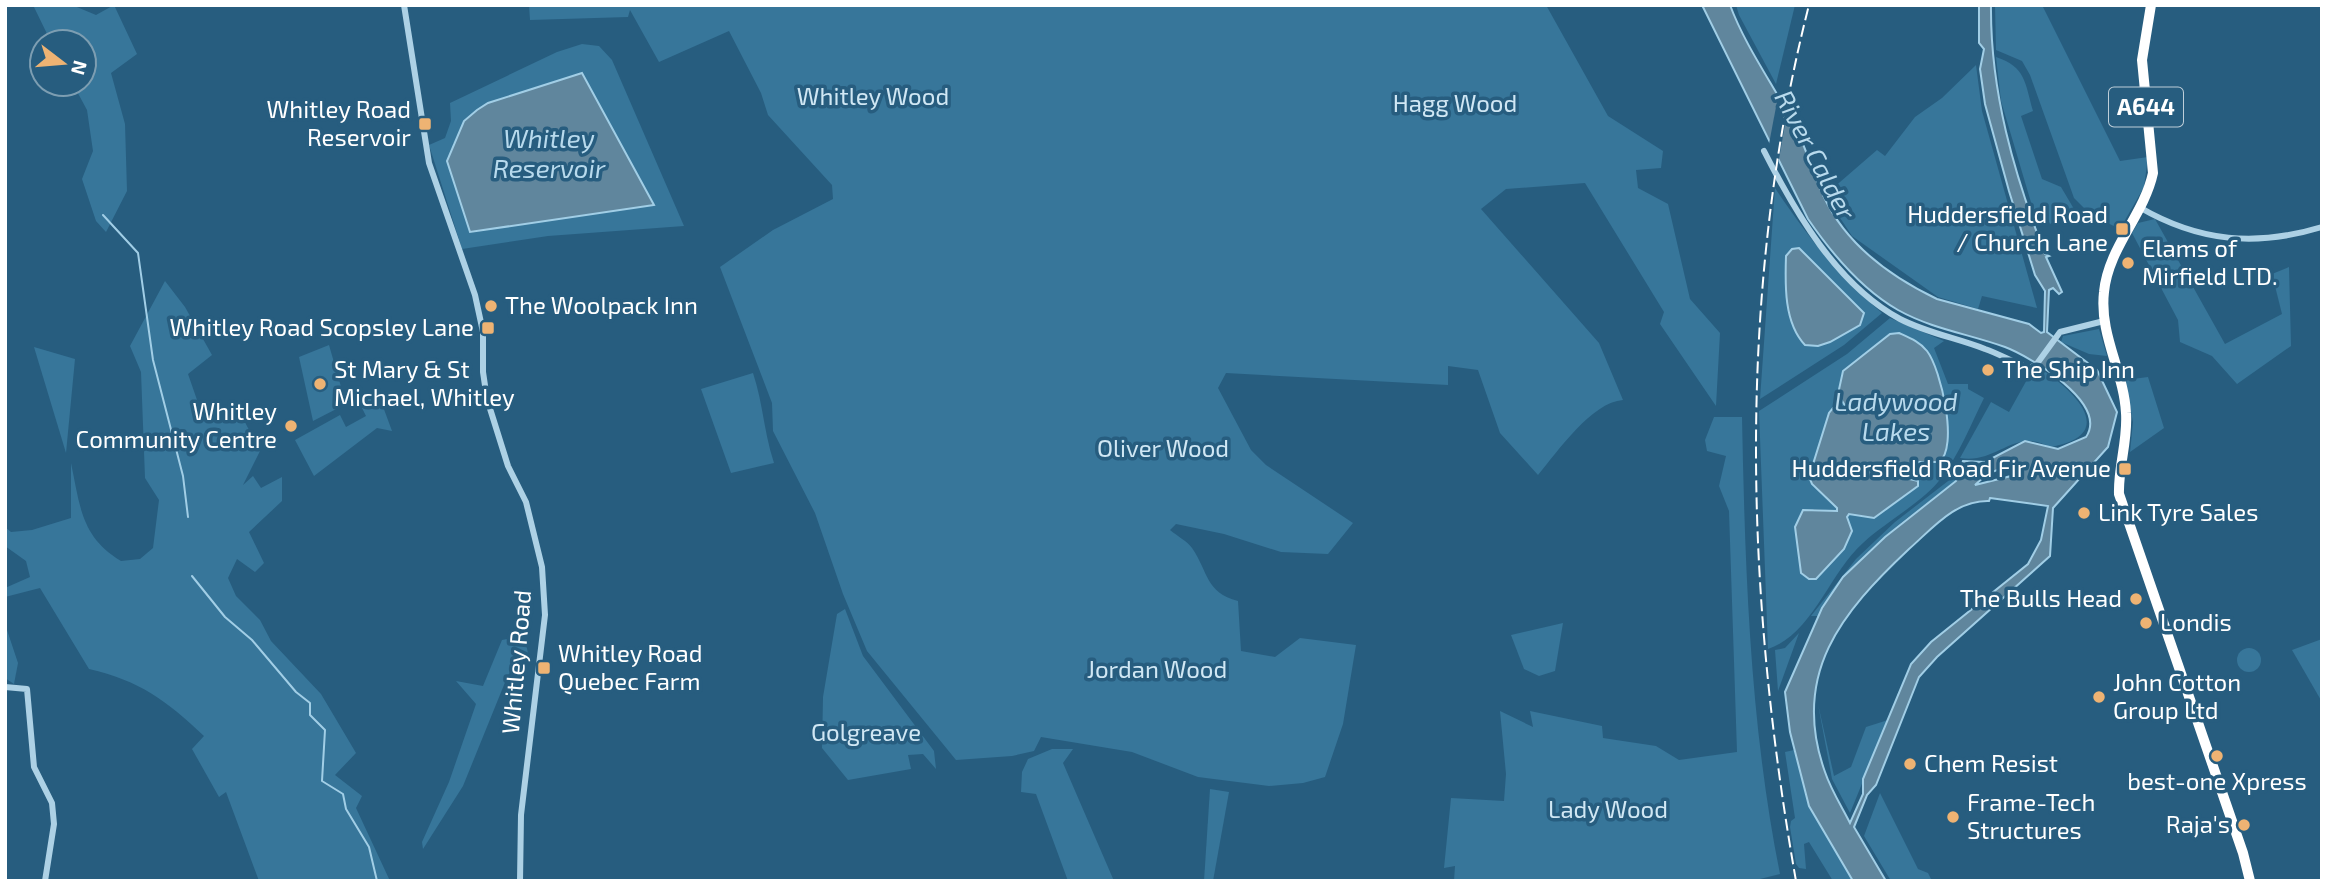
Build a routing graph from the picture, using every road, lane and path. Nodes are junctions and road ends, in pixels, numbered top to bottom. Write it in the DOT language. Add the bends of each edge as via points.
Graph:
graph roads {
  1 [pos="404,5"];
  2 [pos="2151,5"];
  3 [pos="1764,151"];
  4 [pos="2139,207"];
  5 [pos="2322,227"];
  6 [pos="2104,321"];
  7 [pos="5,687"];
  8 [pos="45,881"];
  9 [pos="520,881"];
  10 [pos="2250,881"];
  1 -- 9 [label="street, Whitley Road" via="429,163 475,295 483,332 487,399 508,466 526,502 542,568 545,615 521,815"];
  2 -- 4 [label="highway, A644" via="2142,60 2152,173"];
  3 -- 6 [label="street" via="1792,207 1821,248 1882,307 1933,333 1985,348 2026,367 2036,365 2063,331"];
  4 -- 5 [label="street" via="2224,239 2280,236"];
  4 -- 6 [label="highway, A644" via="2107,275"];
  6 -- 10 [label="highway, A644" via="2126,413 2118,470 2123,511"];
  7 -- 8 [label="street" via="27,689 34,767 52,803 54,824"];
}
